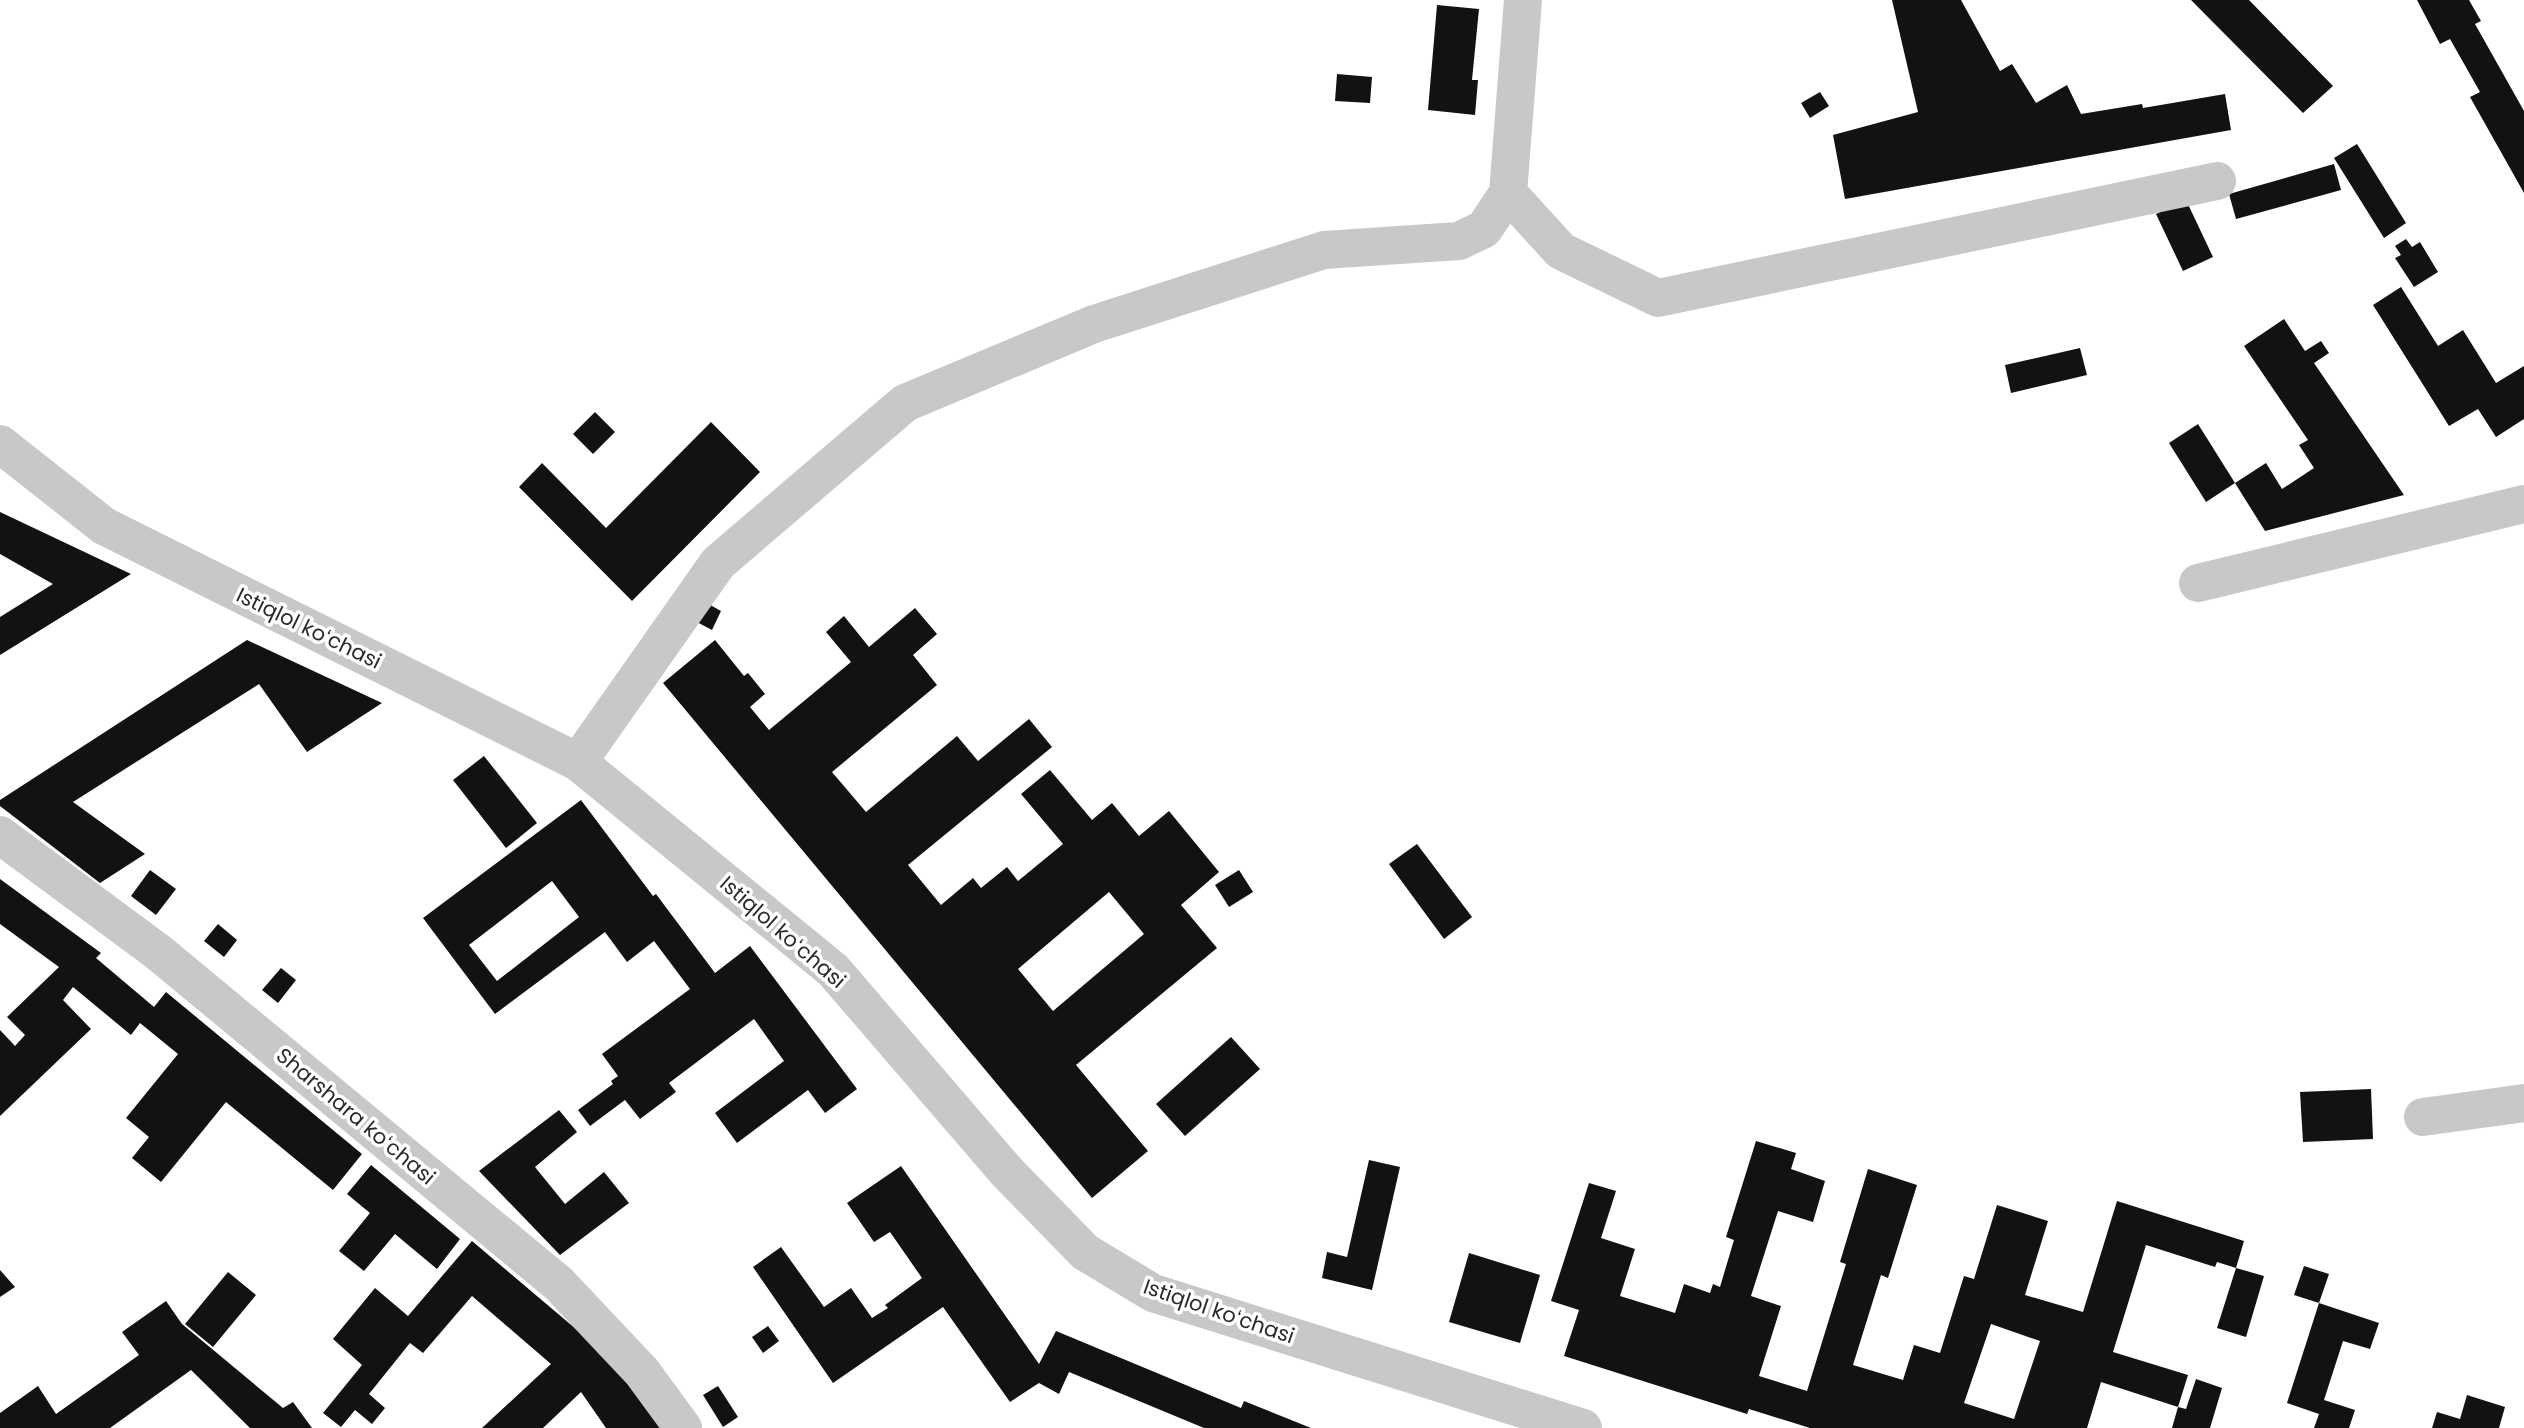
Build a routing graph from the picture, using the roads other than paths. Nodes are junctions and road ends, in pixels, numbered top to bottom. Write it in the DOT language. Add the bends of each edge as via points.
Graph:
graph roads {
  1 [pos="1529,2"];
  2 [pos="2217,181"];
  3 [pos="1508,193"];
  4 [pos="0,444"];
  5 [pos="2524,504"];
  6 [pos="2198,583"];
  7 [pos="578,762"];
  8 [pos="0,835"];
  9 [pos="2524,1103"];
  10 [pos="2423,1117"];
  11 [pos="683,1428"];
  12 [pos="1583,1428"];
  1 -- 3 [label="street"];
  2 -- 3 [label="street" via="1658,298 1561,251"];
  3 -- 7 [label="street" via="1483,229 1459,241 1324,250 1094,324 905,403 718,563"];
  4 -- 7 [label="street, Istiqlol koʻchasi" via="104,526"];
  5 -- 6 [label="street"];
  7 -- 12 [label="street, Istiqlol koʻchasi" via="833,970 1007,1172 1085,1252 1153,1293"];
  8 -- 11 [label="street, Sharshara koʻchasi" via="159,952 559,1284 642,1372"];
  9 -- 10 [label="street"];
}
